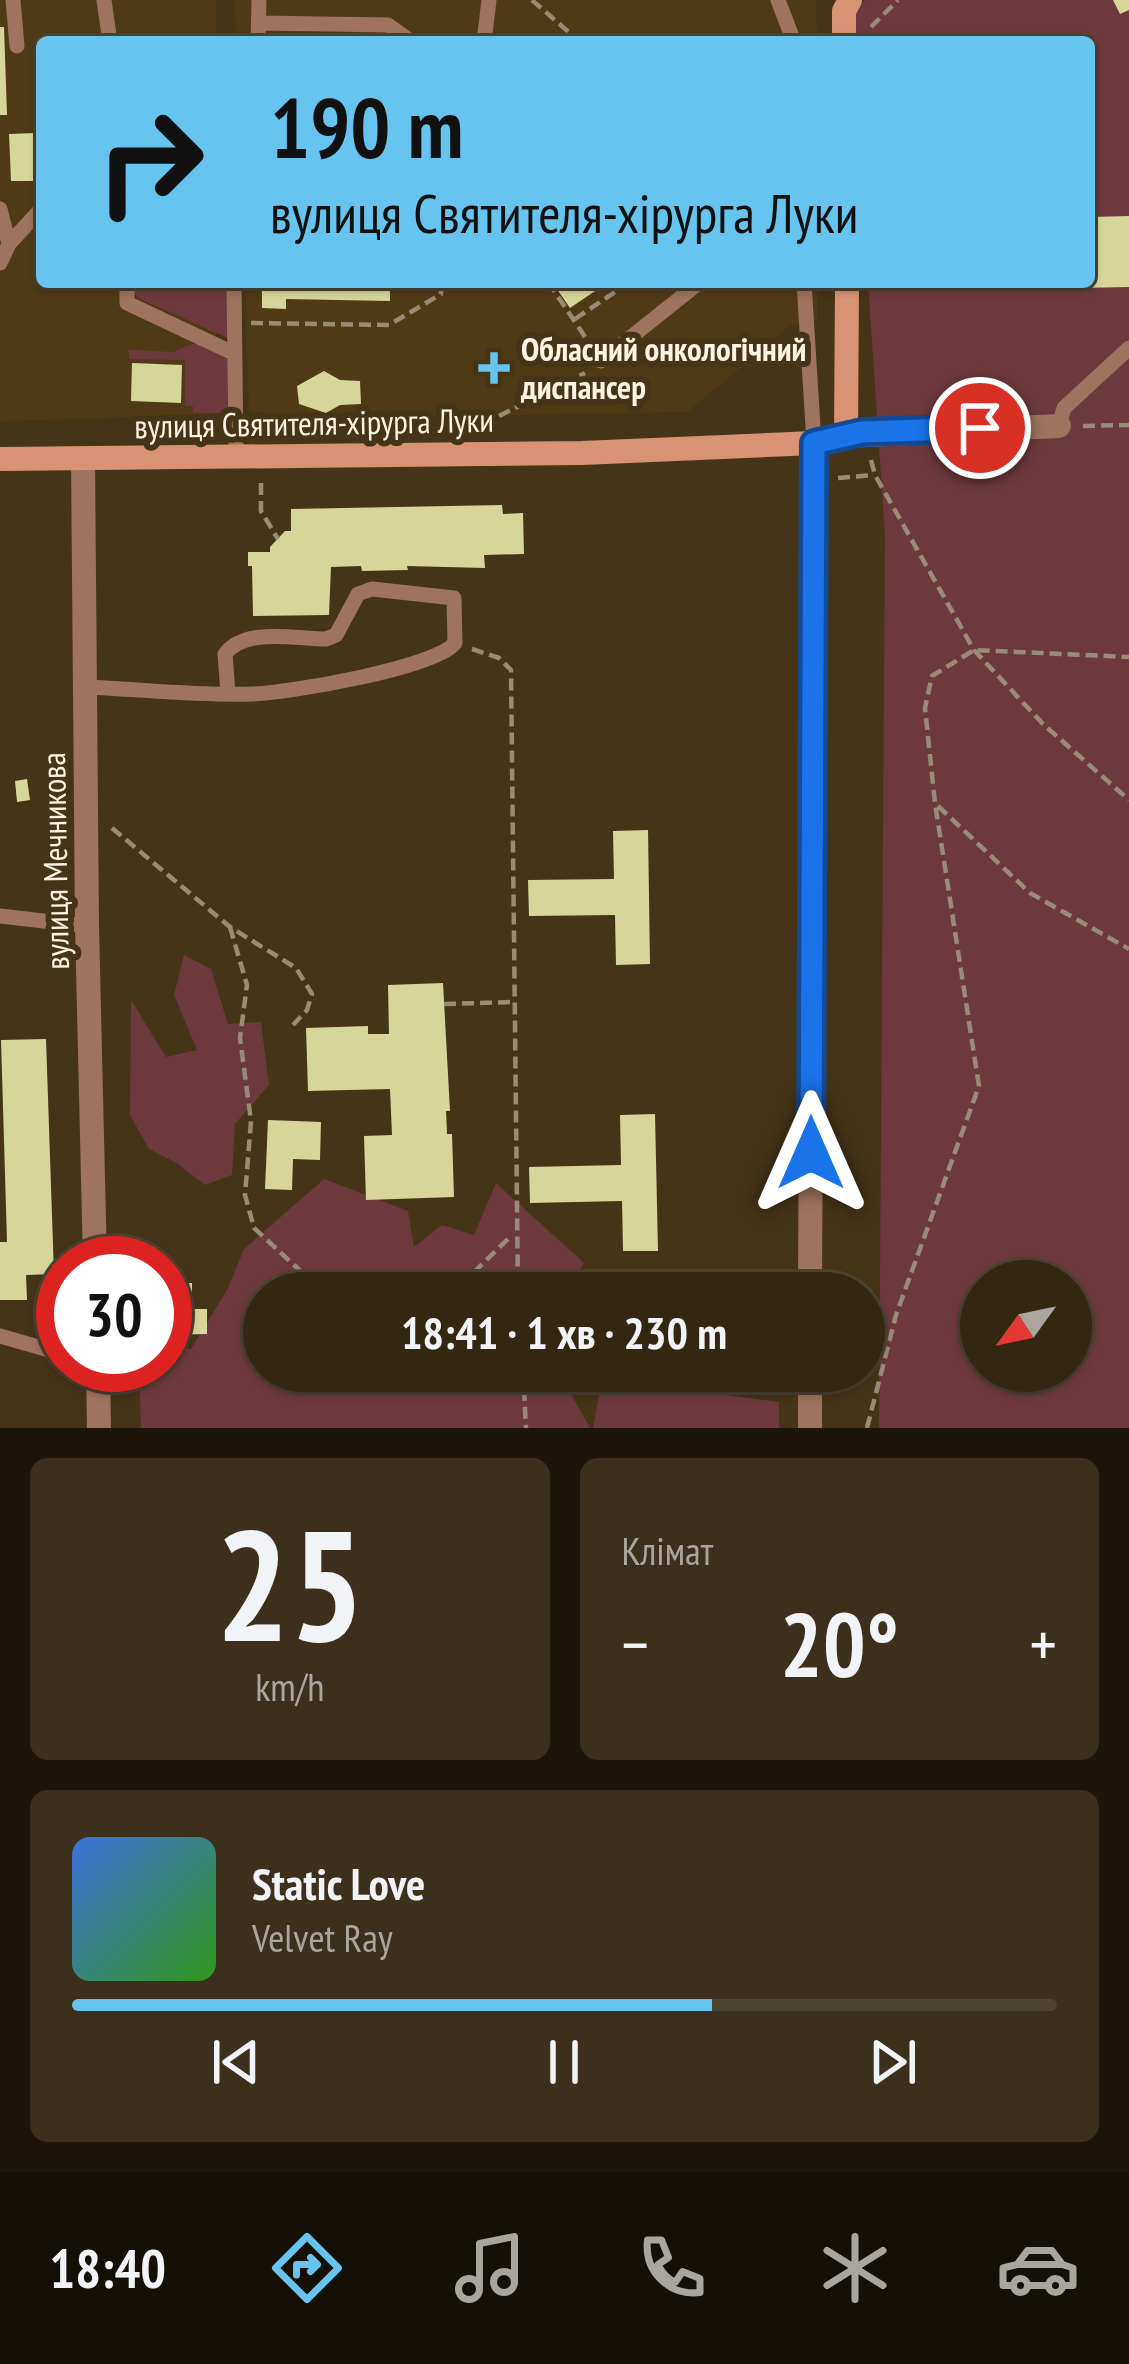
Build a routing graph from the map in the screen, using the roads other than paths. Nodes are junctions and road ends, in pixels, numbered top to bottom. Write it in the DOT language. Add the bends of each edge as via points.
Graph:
graph roads {
  1 [pos="13,0"];
  2 [pos="104,0"];
  3 [pos="260,0"];
  4 [pos="489,0"];
  5 [pos="778,0"];
  6 [pos="847,6"];
  7 [pos="259,23"];
  8 [pos="109,36"];
  9 [pos="258,36"];
  10 [pos="403,36"];
  11 [pos="485,36"];
  12 [pos="792,36"];
  13 [pos="854,36"];
  14 [pos="17,46"];
  15 [pos="0,208"];
  16 [pos="36,215"];
  17 [pos="9,244"];
  18 [pos="0,263"];
  19 [pos="127,288"];
  20 [pos="234,288"];
  21 [pos="693,288"];
  22 [pos="804,288"];
  23 [pos="847,288"];
  24 [pos="1129,347"];
  25 [pos="233,353"];
  26 [pos="601,362"];
  27 [pos="1059,426"];
  28 [pos="854,434"];
  29 [pos="814,443"];
  30 [pos="236,457"];
  31 [pos="0,459"];
  32 [pos="83,459"];
  33 [pos="85,686"];
  34 [pos="228,693"];
  35 [pos="0,916"];
  36 [pos="87,926"];
  37 [pos="94,1236"];
  38 [pos="810,1272"];
  39 [pos="0,1336"];
  40 [pos="36,1346"];
  41 [pos="98,1392"];
  42 [pos="810,1392"];
  43 [pos="99,1428"];
  44 [pos="810,1428"];
  1 -- 14 [label="lane"];
  2 -- 8 [label="lane"];
  3 -- 7 [label="lane"];
  4 -- 11 [label="lane"];
  5 -- 12 [label="lane"];
  6 -- 13 [label="street"];
  7 -- 9 [label="lane"];
  7 -- 10 [label="lane" via="388,26"];
  15 -- 17 [label="lane"];
  16 -- 17 [label="lane"];
  17 -- 18 [label="lane"];
  19 -- 25 [label="lane" via="127,303"];
  20 -- 25 [label="lane"];
  21 -- 26 [label="lane"];
  22 -- 29 [label="lane"];
  23 -- 28 [label="street"];
  24 -- 27 [label="lane" via="1064,408"];
  25 -- 30 [label="lane"];
  27 -- 28 [label="street, вулиця Святителя-хірурга Луки"];
  28 -- 29 [label="street, вулиця Святителя-хірурга Луки"];
  29 -- 30 [label="street, вулиця Святителя-хірурга Луки"];
  29 -- 38 [label="street"];
  30 -- 32 [label="street, вулиця Святителя-хірурга Луки"];
  31 -- 32 [label="street, вулиця Святителя-хірурга Луки"];
  32 -- 33 [label="street, вулиця Мечникова"];
  33 -- 34 [label="lane"];
  33 -- 36 [label="street, вулиця Мечникова"];
  34 -- 34 [label="lane" via="398,669 446,654 455,643 454,598 372,589 358,594 326,639 232,644 223,670"];
  35 -- 36 [label="lane"];
  36 -- 37 [label="street, вулиця Мечникова"];
  39 -- 40 [label="lane"];
  41 -- 43 [label="street"];
  42 -- 44 [label="street"];
}
